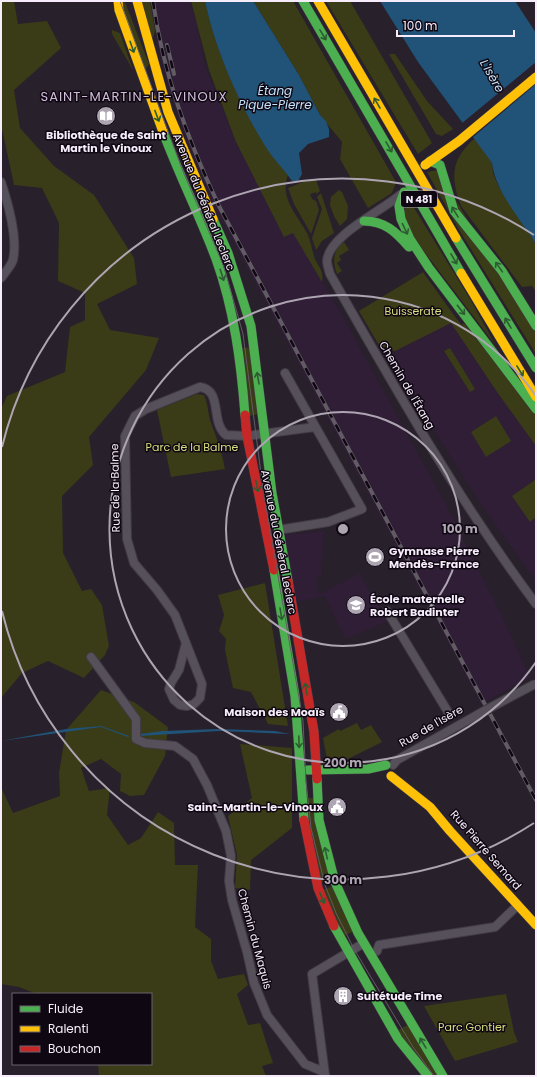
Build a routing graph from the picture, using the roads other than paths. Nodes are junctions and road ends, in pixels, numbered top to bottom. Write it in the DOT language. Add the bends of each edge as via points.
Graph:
graph roads {
  1 [pos="118,1"];
  2 [pos="132,1"];
  3 [pos="137,1"];
  4 [pos="303,1"];
  5 [pos="318,1"];
  6 [pos="144,33"];
  7 [pos="536,77"];
  8 [pos="459,141"];
  9 [pos="430,161"];
  10 [pos="422,167"];
  11 [pos="446,180"];
  12 [pos="1,182"];
  13 [pos="404,192"];
  14 [pos="364,221"];
  15 [pos="429,268"];
  16 [pos="1,278"];
  17 [pos="536,326"];
  18 [pos="536,368"];
  19 [pos="286,373"];
  20 [pos="536,397"];
  21 [pos="536,409"];
  22 [pos="315,427"];
  23 [pos="266,434"];
  24 [pos="247,436"];
  25 [pos="278,530"];
  26 [pos="536,604"];
  27 [pos="388,611"];
  28 [pos="186,643"];
  29 [pos="91,657"];
  30 [pos="535,683"];
  31 [pos="448,712"];
  32 [pos="316,769"];
  33 [pos="390,770"];
  34 [pos="300,771"];
  35 [pos="518,905"];
  36 [pos="536,925"];
  37 [pos="364,943"];
  38 [pos="377,951"];
  39 [pos="347,952"];
  40 [pos="324,1074"];
  41 [pos="428,1076"];
  42 [pos="444,1076"];
  1 -- 24 [label="main road, Avenue du Général Leclerc, one-way" via="120,15 143,80 224,281 242,373"];
  2 -- 6 [label="main road, Avenue du Général Leclerc" via="138,24"];
  3 -- 6 [label="main road, Avenue du Général Leclerc"];
  4 -- 20 [label="main road, N 481, one-way"];
  18 -- 5 [label="main road, N 481, one-way" via="461,246"];
  23 -- 6 [label="main road, Avenue du Général Leclerc, one-way" via="251,326 244,300 228,253 168,112"];
  7 -- 8 [label="main road"];
  8 -- 9 [label="main road"];
  8 -- 11 [label="main road" via="450,161"];
  9 -- 10 [label="main road"];
  9 -- 11 [label="main road" via="440,165"];
  17 -- 11 [label="main road, one-way" via="489,252 455,213 447,196"];
  12 -- 16 [label="street" via="10,215 13,260"];
  13 -- 14 [label="street, Chemin de l'Étang"];
  13 -- 15 [label="main road, one-way" via="399,206 401,220"];
  14 -- 15 [label="main road" via="376,220 392,229"];
  14 -- 26 [label="street, Chemin de l'Étang" via="339,240 329,252 327,262 330,274 438,460 504,561"];
  15 -- 21 [label="main road, one-way"];
  19 -- 22 [label="street"];
  22 -- 23 [label="street, Rue de la Balme"];
  22 -- 25 [label="street" via="362,509 328,522"];
  23 -- 24 [label="street, Rue de la Balme"];
  23 -- 25 [label="main road, Avenue du Général Leclerc"];
  24 -- 28 [label="street, Rue de la Balme" via="226,435 222,431 218,424 214,397 206,388 200,387 135,416 125,436 127,540 134,563 175,615"];
  24 -- 34 [label="main road, Avenue du Général Leclerc, one-way" via="268,535 295,696"];
  32 -- 25 [label="main road, Avenue du Général Leclerc, one-way" via="314,732"];
  27 -- 31 [label="street"];
  28 -- 28 [label="street, Rue de la Balme" via="179,670 169,689 174,700 180,705 187,706 200,698 202,684"];
  29 -- 40 [label="street, Chemin du Maquis" via="136,719 136,739 145,743 175,746 194,759 226,831 231,856 231,894 254,983 267,1015 305,1064"];
  30 -- 33 [label="street, Rue de l'Isère, bridge" via="397,760"];
  32 -- 33 [label="main road"];
  32 -- 34 [label="main road"];
  37 -- 32 [label="main road, Avenue du Général Leclerc, one-way" via="335,882 328,860 319,820"];
  33 -- 35 [label="main road, Rue Pierre Semard" via="440,816 450,831"];
  34 -- 39 [label="main road, Avenue du Général Leclerc, one-way" via="304,826 312,868 335,929"];
  35 -- 36 [label="main road, Rue Pierre Semard"];
  35 -- 38 [label="street" via="495,927 379,945"];
  37 -- 39 [label="street"];
  42 -- 37 [label="main road, Avenue du Général Leclerc, one-way"];
  39 -- 40 [label="street" via="312,974"];
  39 -- 41 [label="main road, Avenue du Général Leclerc" via="398,1039"];
}
